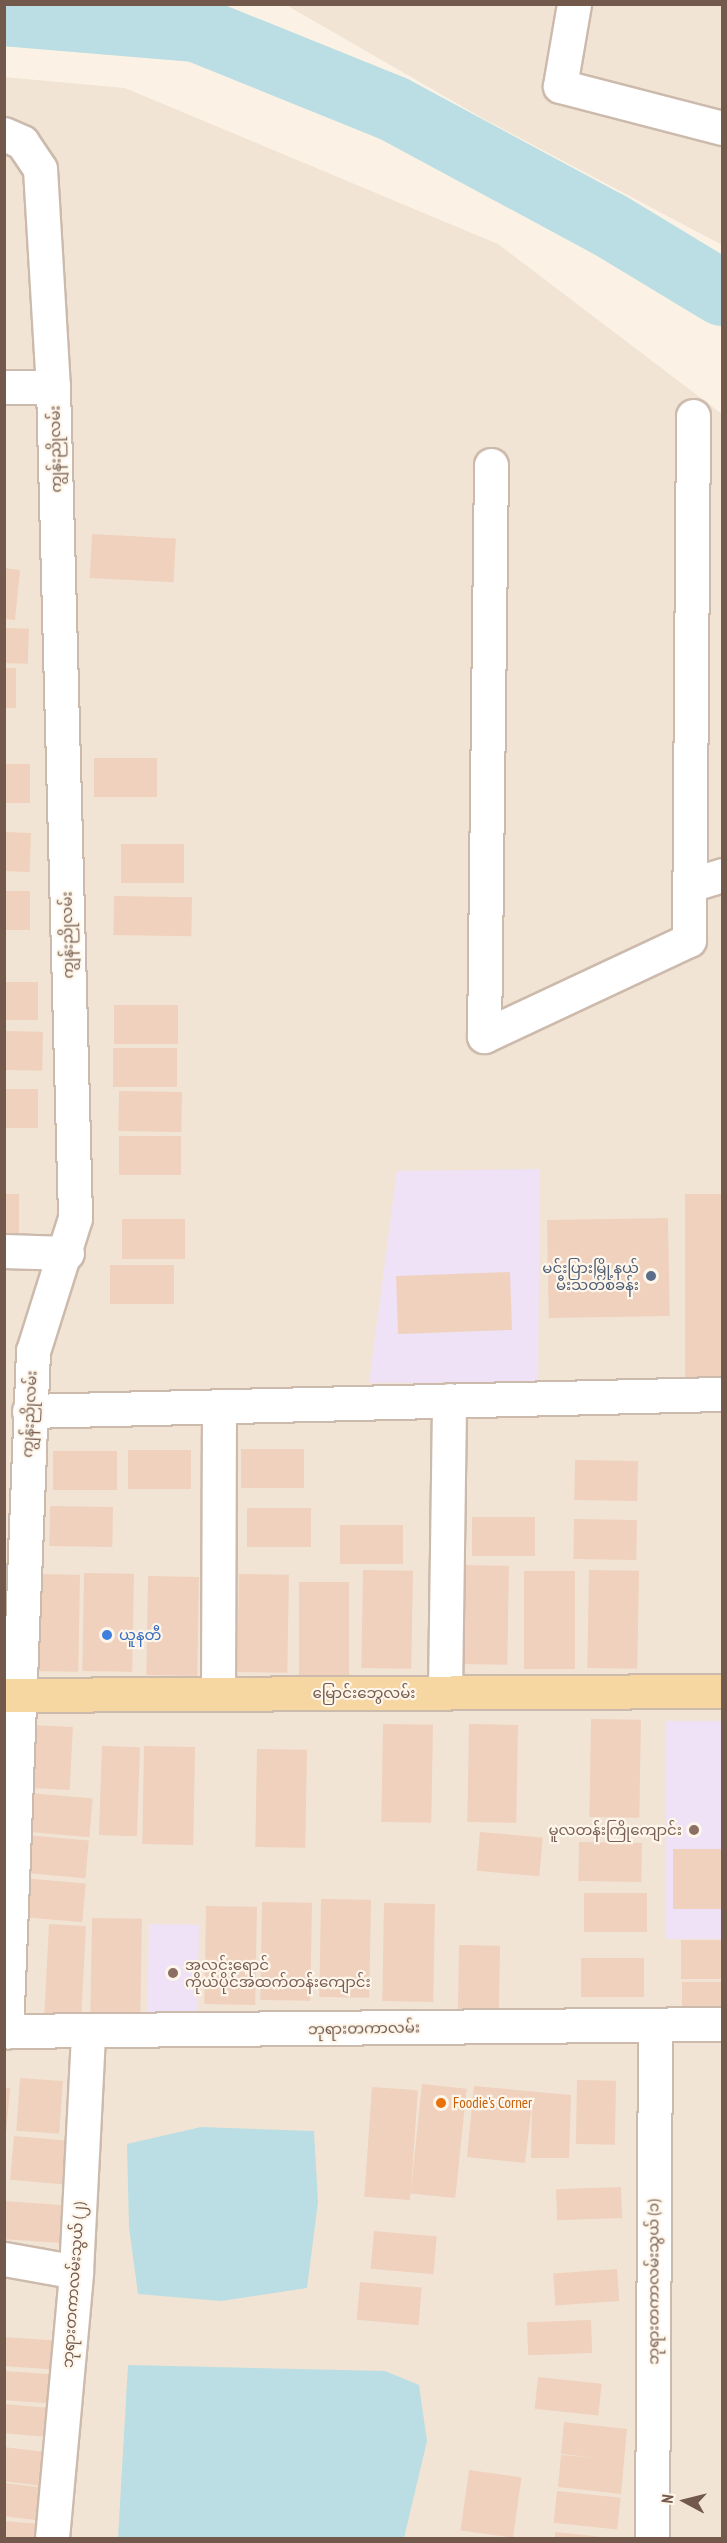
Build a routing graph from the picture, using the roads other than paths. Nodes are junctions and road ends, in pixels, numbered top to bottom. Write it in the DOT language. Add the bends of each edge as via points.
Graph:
graph roads {
  1 [pos="574,4"];
  2 [pos="723,128"];
  3 [pos="4,134"];
  4 [pos="4,387"];
  5 [pos="53,387"];
  6 [pos="693,416"];
  7 [pos="491,465"];
  8 [pos="723,875"];
  9 [pos="690,885"];
  10 [pos="4,1251"];
  11 [pos="67,1253"];
  12 [pos="723,1394"];
  13 [pos="449,1401"];
  14 [pos="219,1406"];
  15 [pos="29,1411"];
  16 [pos="723,1691"];
  17 [pos="445,1692"];
  18 [pos="218,1694"];
  19 [pos="11,1695"];
  20 [pos="723,2024"];
  21 [pos="655,2025"];
  22 [pos="5,2031"];
  23 [pos="88,2031"];
  24 [pos="4,2259"];
  25 [pos="76,2272"];
  26 [pos="52,2538"];
  27 [pos="652,2538"];
  1 -- 2 [label="street" via="560,86"];
  3 -- 5 [label="street, ကျွန်းညိုလမ်း" via="22,142 40,169"];
  4 -- 5 [label="street"];
  5 -- 11 [label="street, ကျွန်းညိုလမ်း" via="75,1218"];
  6 -- 9 [label="street"];
  7 -- 9 [label="street" via="484,1036 689,940"];
  8 -- 9 [label="street"];
  10 -- 11 [label="street"];
  11 -- 15 [label="street, ကျွန်းညိုလမ်း" via="33,1351"];
  12 -- 13 [label="street"];
  13 -- 14 [label="street"];
  13 -- 17 [label="street"];
  14 -- 15 [label="street"];
  14 -- 18 [label="street"];
  15 -- 19 [label="street, ကျွန်းညိုလမ်း"];
  16 -- 17 [label="main road, မြောင်းဘွေလမ်း"];
  17 -- 18 [label="main road, မြောင်းဘွေလမ်း"];
  18 -- 19 [label="main road, မြောင်းဘွေလမ်း"];
  19 -- 22 [label="street, ကျွန်းညိုလမ်း"];
  20 -- 21 [label="street, ဘုရားတကာလမ်း"];
  21 -- 23 [label="street, ဘုရားတကာလမ်း"];
  21 -- 27 [label="street, ဘုရားတကာလမ်းသွယ် (၁)"];
  22 -- 23 [label="street, ဘုရားတကာလမ်း"];
  23 -- 25 [label="street, ဘုရားတကာလမ်းသွယ် (၂)"];
  24 -- 25 [label="street"];
  25 -- 26 [label="street, ဘုရားတကာလမ်းသွယ် (၂)"];
}
